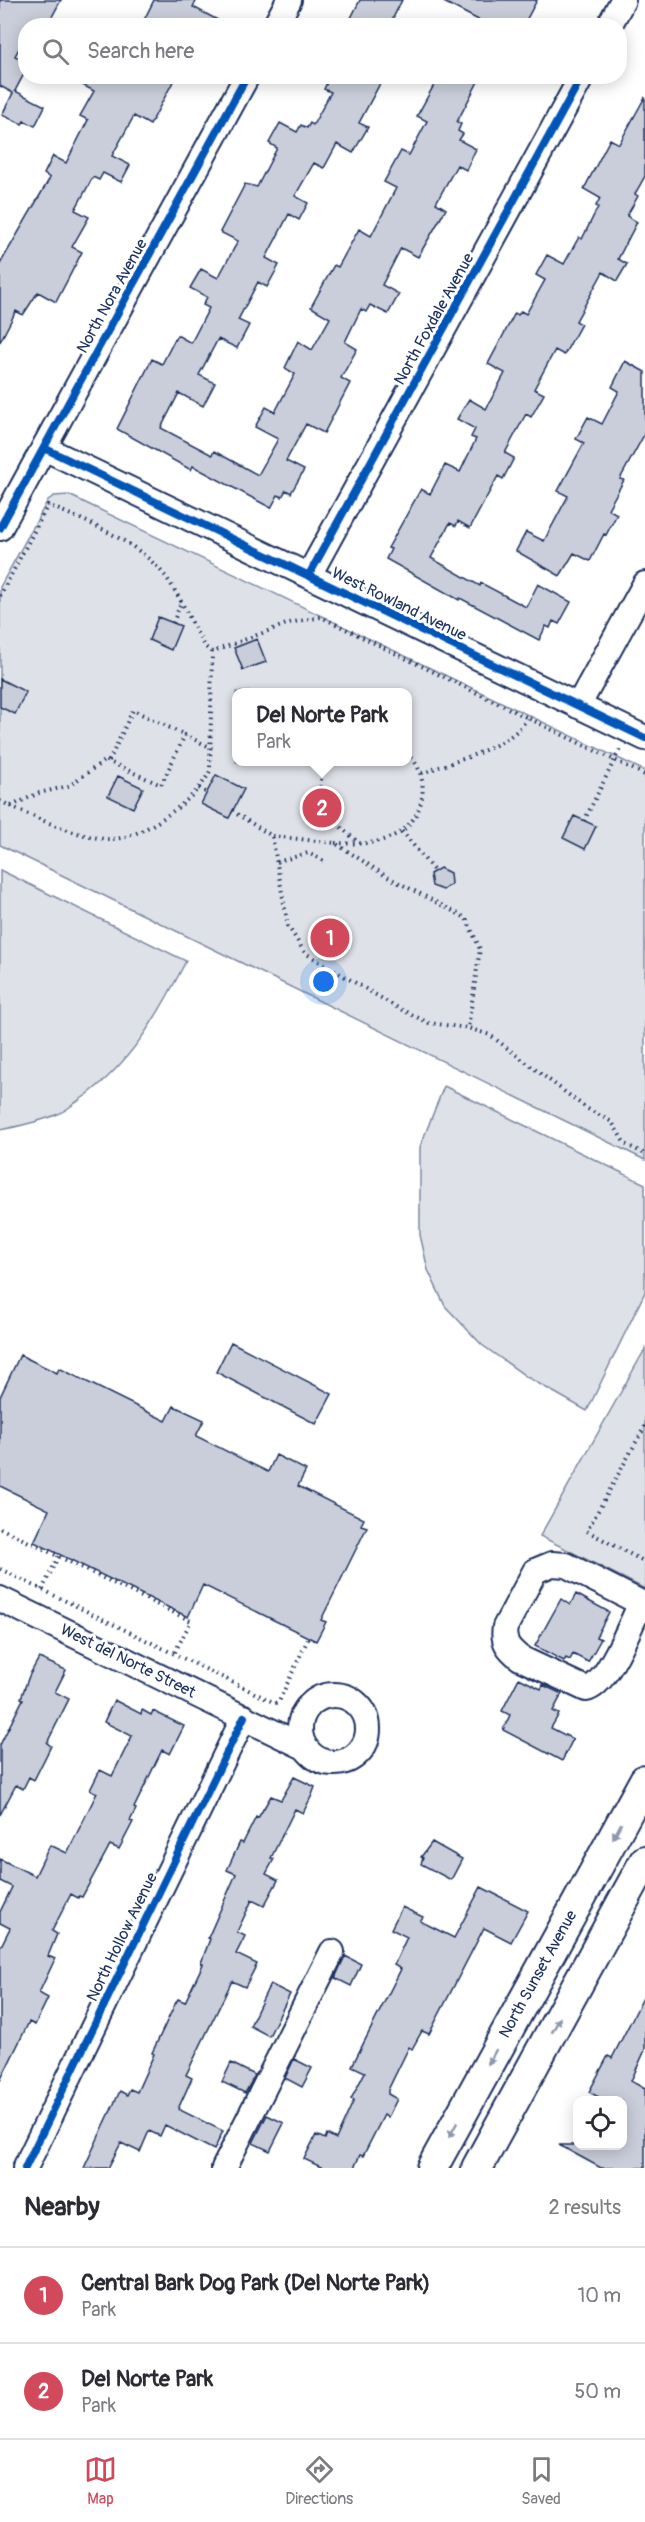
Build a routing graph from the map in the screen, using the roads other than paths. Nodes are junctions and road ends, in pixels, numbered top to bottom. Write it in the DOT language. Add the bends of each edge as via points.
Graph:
graph roads {
  1 [pos="289,0"];
  2 [pos="623,0"];
  3 [pos="279,18"];
  4 [pos="613,18"];
  5 [pos="243,84"];
  6 [pos="578,84"];
  7 [pos="44,448"];
  8 [pos="0,528"];
  9 [pos="309,575"];
  10 [pos="645,584"];
  11 [pos="578,706"];
  12 [pos="637,734"];
  13 [pos="2,1604"];
  14 [pos="643,1604"];
  15 [pos="250,1720"];
  16 [pos="304,1747"];
  17 [pos="645,1780"];
  18 [pos="645,1861"];
  19 [pos="332,1952"];
  20 [pos="25,2168"];
  21 [pos="224,2168"];
  22 [pos="432,2168"];
  23 [pos="477,2168"];
  1 -- 3 [label="street"];
  2 -- 4 [label="street"];
  5 -- 7 [label="street, North Nora Avenue"];
  6 -- 9 [label="street, North Foxdale Avenue"];
  7 -- 8 [label="street, North Nora Avenue"];
  7 -- 9 [label="street, West Rowland Avenue"];
  9 -- 11 [label="street, West Rowland Avenue"];
  10 -- 11 [label="street"];
  11 -- 12 [label="street, West Rowland Avenue"];
  13 -- 15 [label="street, West del Norte Street"];
  14 -- 14 [label="street" via="566,1565 552,1564 535,1571 503,1636 520,1658 586,1689 604,1676"];
  15 -- 16 [label="street, West del Norte Street"];
  15 -- 20 [label="street, North Hollow Avenue"];
  17 -- 22 [label="main road, North Sunset Avenue, one-way"];
  23 -- 18 [label="main road, one-way"];
  19 -- 21 [label="street"];
}
